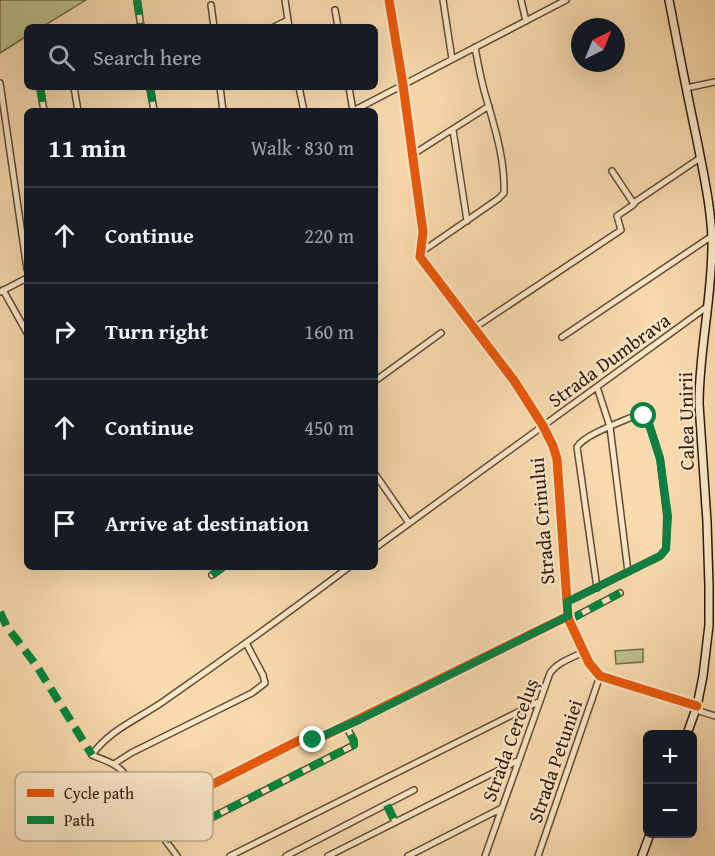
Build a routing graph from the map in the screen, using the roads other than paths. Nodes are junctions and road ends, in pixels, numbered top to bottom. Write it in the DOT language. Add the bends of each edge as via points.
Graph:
graph roads {
  1 [pos="137,0"];
  2 [pos="285,0"];
  3 [pos="389,0"];
  4 [pos="442,0"];
  5 [pos="521,0"];
  6 [pos="566,0"];
  7 [pos="669,0"];
  8 [pos="211,5"];
  9 [pos="335,10"];
  10 [pos="288,20"];
  11 [pos="526,21"];
  12 [pos="141,24"];
  13 [pos="214,24"];
  14 [pos="280,24"];
  15 [pos="289,24"];
  16 [pos="337,24"];
  17 [pos="475,47"];
  18 [pos="452,59"];
  19 [pos="715,82"];
  20 [pos="0,83"];
  21 [pos="403,85"];
  22 [pos="687,88"];
  23 [pos="40,90"];
  24 [pos="74,90"];
  25 [pos="150,90"];
  26 [pos="220,90"];
  27 [pos="300,90"];
  28 [pos="350,90"];
  29 [pos="489,106"];
  30 [pos="44,108"];
  31 [pos="78,108"];
  32 [pos="154,108"];
  33 [pos="223,108"];
  34 [pos="303,108"];
  35 [pos="352,108"];
  36 [pos="359,108"];
  37 [pos="453,130"];
  38 [pos="412,155"];
  39 [pos="700,158"];
  40 [pos="612,171"];
  41 [pos="635,202"];
  42 [pos="713,217"];
  43 [pos="467,221"];
  44 [pos="712,236"];
  45 [pos="24,248"];
  46 [pos="420,253"];
  47 [pos="24,280"];
  48 [pos="2,291"];
  49 [pos="709,305"];
  50 [pos="24,328"];
  51 [pos="474,328"];
  52 [pos="441,333"];
  53 [pos="562,338"];
  54 [pos="378,379"];
  55 [pos="597,387"];
  56 [pos="543,426"];
  57 [pos="610,427"];
  58 [pos="378,478"];
  59 [pos="715,521"];
  60 [pos="707,522"];
  61 [pos="409,523"];
  62 [pos="378,546"];
  63 [pos="219,570"];
  64 [pos="345,570"];
  65 [pos="628,572"];
  66 [pos="212,575"];
  67 [pos="597,588"];
  68 [pos="620,593"];
  69 [pos="567,602"];
  70 [pos="569,618"];
  71 [pos="712,634"];
  72 [pos="246,643"];
  73 [pos="584,652"];
  74 [pos="600,676"];
  75 [pos="540,701"];
  76 [pos="696,708"];
  77 [pos="715,716"];
  78 [pos="346,726"];
  79 [pos="689,730"];
  80 [pos="519,760"];
  81 [pos="114,764"];
  82 [pos="124,772"];
  83 [pos="213,783"];
  84 [pos="414,790"];
  85 [pos="387,805"];
  86 [pos="502,808"];
  87 [pos="213,817"];
  88 [pos="395,822"];
  89 [pos="649,838"];
  90 [pos="167,841"];
  91 [pos="483,855"];
  92 [pos="177,856"];
  93 [pos="230,856"];
  94 [pos="286,856"];
  95 [pos="328,856"];
  96 [pos="408,856"];
  97 [pos="538,856"];
  98 [pos="642,856"];
  1 -- 12 [label="street"];
  2 -- 10 [label="street"];
  3 -- 21 [label="street"];
  4 -- 18 [label="street"];
  5 -- 11 [label="street"];
  6 -- 11 [label="street"];
  7 -- 22 [label="main road, Calea Unirii"];
  8 -- 13 [label="street"];
  9 -- 16 [label="street"];
  10 -- 14 [label="street"];
  10 -- 15 [label="street"];
  11 -- 17 [label="street"];
  17 -- 18 [label="street"];
  17 -- 29 [label="street"];
  18 -- 21 [label="street"];
  19 -- 22 [label="street"];
  20 -- 45 [label="street"];
  21 -- 36 [label="street"];
  21 -- 38 [label="street"];
  22 -- 39 [label="main road, Calea Unirii"];
  23 -- 30 [label="street"];
  24 -- 31 [label="street"];
  25 -- 32 [label="street"];
  26 -- 33 [label="street"];
  27 -- 34 [label="street"];
  28 -- 35 [label="street"];
  29 -- 37 [label="street"];
  29 -- 43 [label="street" via="502,158 504,193"];
  37 -- 38 [label="street"];
  37 -- 43 [label="street"];
  38 -- 46 [label="street" via="423,232"];
  39 -- 41 [label="street"];
  39 -- 42 [label="main road, Calea Unirii"];
  40 -- 41 [label="street"];
  41 -- 51 [label="street" via="617,216 621,230"];
  42 -- 44 [label="main road, Calea Unirii"];
  43 -- 46 [label="street"];
  44 -- 49 [label="main road, Calea Unirii"];
  44 -- 53 [label="street"];
  46 -- 51 [label="street, Strada Crinului" via="422,261"];
  47 -- 48 [label="street"];
  48 -- 50 [label="street"];
  49 -- 55 [label="street, Strada Dumbrava"];
  49 -- 60 [label="main road, Calea Unirii" via="699,382"];
  51 -- 56 [label="street, Strada Crinului"];
  52 -- 54 [label="street"];
  55 -- 56 [label="street, Strada Dumbrava"];
  55 -- 57 [label="street"];
  56 -- 61 [label="street, Strada Dumbrava"];
  56 -- 69 [label="street, Strada Crinului" via="557,459"];
  57 -- 65 [label="street"];
  57 -- 65 [label="street" via="639,414 646,417 660,459 668,516 664,552"];
  57 -- 67 [label="street" via="577,447"];
  58 -- 61 [label="street"];
  59 -- 60 [label="street"];
  60 -- 71 [label="main road, Calea Unirii"];
  61 -- 62 [label="street, Strada Dumbrava"];
  63 -- 66 [label="street"];
  64 -- 72 [label="street"];
  65 -- 67 [label="street"];
  67 -- 69 [label="street"];
  68 -- 70 [label="street"];
  69 -- 70 [label="street, Strada Crinului"];
  70 -- 73 [label="street"];
  70 -- 78 [label="street"];
  71 -- 76 [label="main road, Calea Unirii"];
  72 -- 81 [label="street" via="100,744 92,755"];
  72 -- 81 [label="street" via="263,675 263,685"];
  73 -- 74 [label="street"];
  73 -- 75 [label="street, Strada Cerceluș" via="554,667"];
  74 -- 76 [label="street"];
  74 -- 97 [label="street, Strada Petuniei"];
  75 -- 80 [label="street, Strada Cerceluș"];
  75 -- 93 [label="street"];
  76 -- 77 [label="street"];
  76 -- 79 [label="main road, Calea Unirii"];
  78 -- 83 [label="street" via="318,739 294,743"];
  78 -- 87 [label="street" via="354,745"];
  80 -- 86 [label="street, Strada Cerceluș"];
  80 -- 88 [label="street"];
  81 -- 82 [label="street"];
  84 -- 85 [label="street"];
  85 -- 88 [label="street"];
  85 -- 94 [label="street"];
  86 -- 91 [label="street, Strada Cerceluș"];
  86 -- 96 [label="street"];
  88 -- 95 [label="street"];
  89 -- 98 [label="main road"];
  90 -- 92 [label="street"];
}
